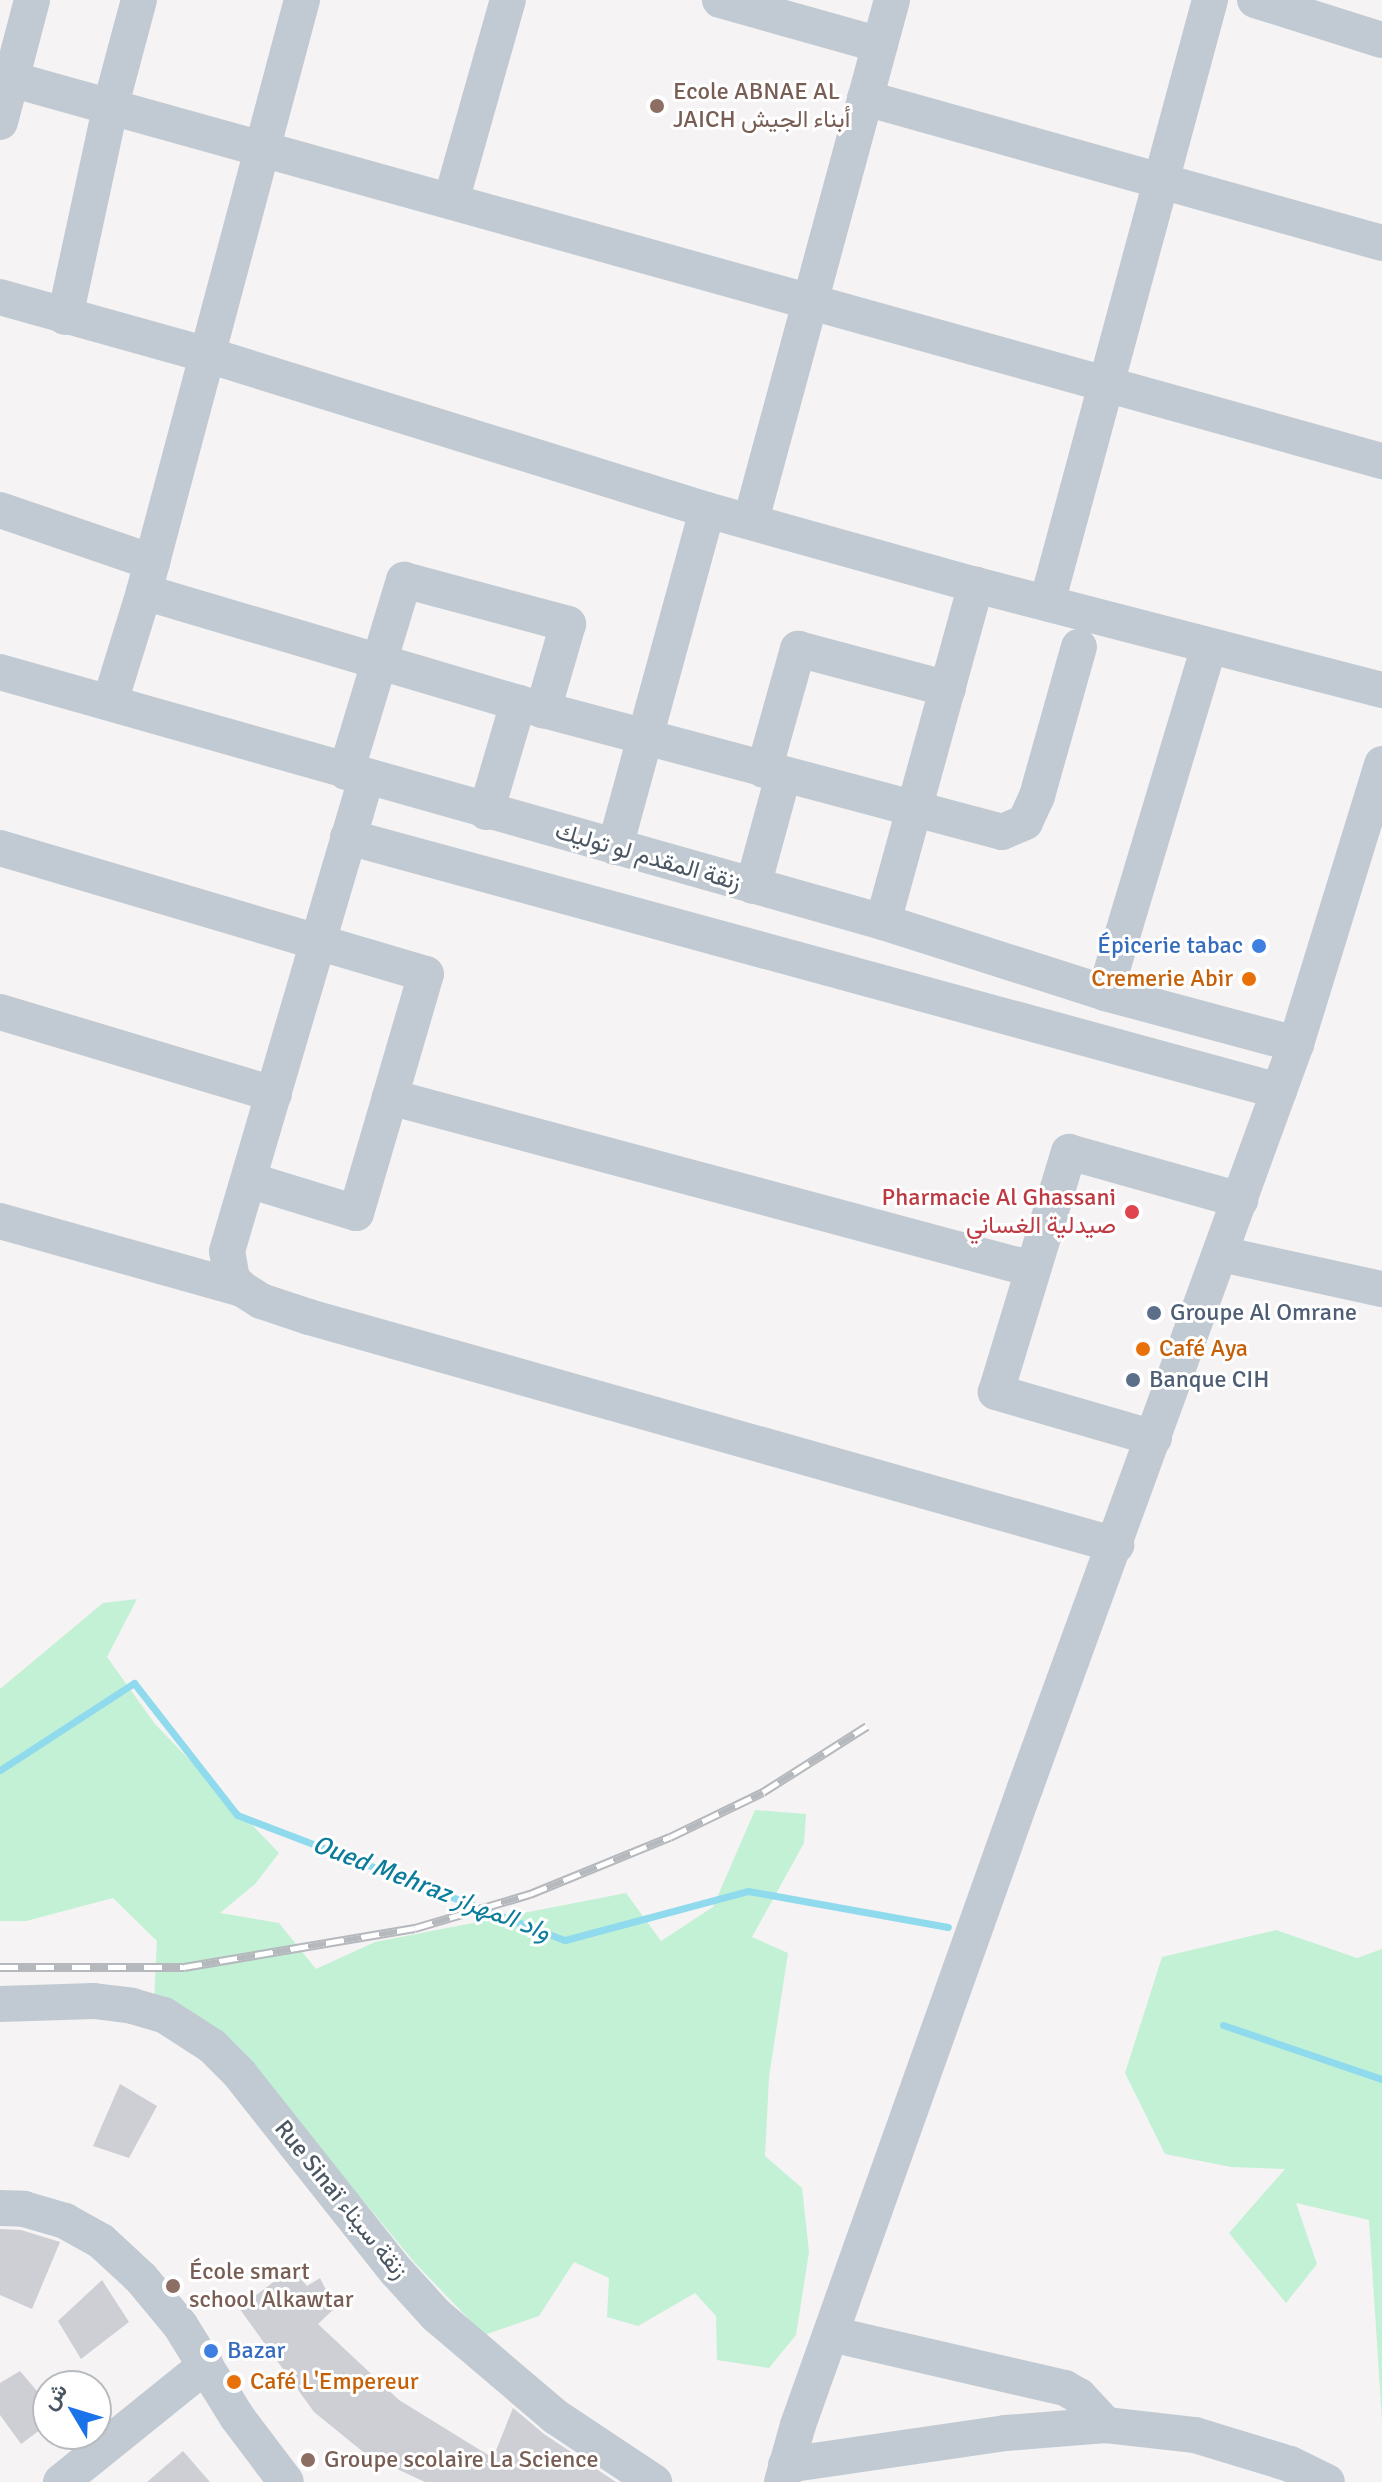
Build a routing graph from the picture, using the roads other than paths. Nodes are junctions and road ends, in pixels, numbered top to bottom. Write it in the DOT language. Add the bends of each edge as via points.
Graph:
graph roads {
  1 [pos="32,0"];
  2 [pos="139,0"];
  3 [pos="302,0"];
  4 [pos="508,0"];
  5 [pos="720,0"];
  6 [pos="892,0"];
  7 [pos="1210,0"];
  8 [pos="1255,0"];
  9 [pos="1382,40"];
  10 [pos="880,45"];
  11 [pos="5,78"];
  12 [pos="865,98"];
  13 [pos="110,108"];
  14 [pos="0,122"];
  15 [pos="261,151"];
  16 [pos="1162,182"];
  17 [pos="451,201"];
  18 [pos="1382,243"];
  19 [pos="0,297"];
  20 [pos="811,300"];
  21 [pos="65,317"];
  22 [pos="208,355"];
  23 [pos="1108,383"];
  24 [pos="1382,461"];
  25 [pos="0,510"];
  26 [pos="707,510"];
  27 [pos="751,520"];
  28 [pos="148,577"];
  29 [pos="976,585"];
  30 [pos="1047,603"];
  31 [pos="1209,646"];
  32 [pos="1079,647"];
  33 [pos="378,664"];
  34 [pos="0,672"];
  35 [pos="948,689"];
  36 [pos="1382,690"];
  37 [pos="110,702"];
  38 [pos="530,706"];
  39 [pos="645,737"];
  40 [pos="1382,764"];
  41 [pos="774,773"];
  42 [pos="356,775"];
  43 [pos="915,809"];
  44 [pos="486,812"];
  45 [pos="348,837"];
  46 [pos="615,847"];
  47 [pos="0,848"];
  48 [pos="753,886"];
  49 [pos="883,922"];
  50 [pos="317,943"];
  51 [pos="1105,993"];
  52 [pos="0,1012"];
  53 [pos="1296,1044"];
  54 [pos="1279,1091"];
  55 [pos="274,1094"];
  56 [pos="390,1097"];
  57 [pos="249,1180"];
  58 [pos="1240,1200"];
  59 [pos="0,1221"];
  60 [pos="1221,1254"];
  61 [pos="1032,1269"];
  62 [pos="242,1289"];
  63 [pos="1382,1289"];
  64 [pos="1154,1438"];
  65 [pos="1116,1545"];
  66 [pos="0,2004"];
  67 [pos="0,2208"];
  68 [pos="831,2334"];
  69 [pos="206,2365"];
  70 [pos="1106,2425"];
  71 [pos="784,2473"];
  72 [pos="61,2482"];
  73 [pos="286,2482"];
  74 [pos="654,2482"];
  75 [pos="1327,2482"];
  1 -- 11 [label="street"];
  2 -- 13 [label="street"];
  3 -- 15 [label="street"];
  4 -- 17 [label="street"];
  5 -- 10 [label="street"];
  6 -- 10 [label="street"];
  7 -- 16 [label="street"];
  8 -- 9 [label="street"];
  10 -- 12 [label="street"];
  11 -- 13 [label="street"];
  11 -- 14 [label="street"];
  12 -- 16 [label="street"];
  12 -- 20 [label="street"];
  13 -- 15 [label="street"];
  13 -- 21 [label="street"];
  15 -- 17 [label="street"];
  15 -- 22 [label="street"];
  16 -- 18 [label="street"];
  16 -- 23 [label="street"];
  17 -- 20 [label="street"];
  19 -- 21 [label="street"];
  20 -- 23 [label="street"];
  20 -- 27 [label="street"];
  21 -- 22 [label="street"];
  22 -- 26 [label="street"];
  22 -- 28 [label="street"];
  23 -- 24 [label="street"];
  23 -- 30 [label="street"];
  25 -- 28 [label="street"];
  26 -- 27 [label="street"];
  26 -- 39 [label="street"];
  27 -- 29 [label="street"];
  28 -- 33 [label="street"];
  28 -- 37 [label="street"];
  29 -- 30 [label="street"];
  29 -- 35 [label="street"];
  30 -- 31 [label="street"];
  31 -- 36 [label="street"];
  31 -- 51 [label="street"];
  32 -- 43 [label="street" via="1025,822 1002,832"];
  33 -- 38 [label="street"];
  33 -- 38 [label="street" via="404,580 568,624"];
  33 -- 42 [label="street"];
  34 -- 37 [label="street, زنقة المقدم لو توليك"];
  35 -- 41 [label="street" via="798,649"];
  35 -- 43 [label="street"];
  37 -- 42 [label="street, زنقة المقدم لو توليك"];
  38 -- 39 [label="street"];
  38 -- 44 [label="street"];
  39 -- 41 [label="street"];
  39 -- 46 [label="street"];
  40 -- 53 [label="street"];
  41 -- 43 [label="street"];
  41 -- 48 [label="street"];
  42 -- 44 [label="street, زنقة المقدم لو توليك"];
  42 -- 45 [label="street"];
  43 -- 49 [label="street"];
  44 -- 46 [label="street, زنقة المقدم لو توليك"];
  45 -- 50 [label="street"];
  45 -- 54 [label="street"];
  46 -- 48 [label="street, زنقة المقدم لو توليك"];
  47 -- 50 [label="street"];
  48 -- 49 [label="street, زنقة المقدم لو توليك"];
  49 -- 51 [label="street, زنقة المقدم لو توليك"];
  50 -- 55 [label="street"];
  50 -- 56 [label="street" via="426,974"];
  51 -- 53 [label="street, زنقة المقدم لو توليك"];
  52 -- 55 [label="street"];
  53 -- 54 [label="street"];
  54 -- 58 [label="street"];
  55 -- 57 [label="street"];
  56 -- 57 [label="street" via="356,1213"];
  56 -- 61 [label="street"];
  57 -- 62 [label="street" via="227,1251 232,1279"];
  58 -- 60 [label="street"];
  58 -- 61 [label="street" via="1069,1152"];
  59 -- 62 [label="street"];
  60 -- 63 [label="street"];
  60 -- 64 [label="street"];
  61 -- 64 [label="street" via="996,1392"];
  62 -- 65 [label="street" via="309,1317"];
  64 -- 65 [label="street"];
  65 -- 68 [label="street"];
  66 -- 74 [label="street, Rue Sinaï زنقة سيناء" via="94,2001 132,2006 164,2015 212,2046 436,2315 556,2417"];
  67 -- 69 [label="street" via="65,2221 101,2241 141,2278"];
  68 -- 70 [label="street" via="1065,2388"];
  68 -- 71 [label="street"];
  69 -- 72 [label="street"];
  69 -- 73 [label="street"];
  70 -- 71 [label="street" via="1006,2433"];
  70 -- 75 [label="street" via="1195,2435 1290,2464"];
}
